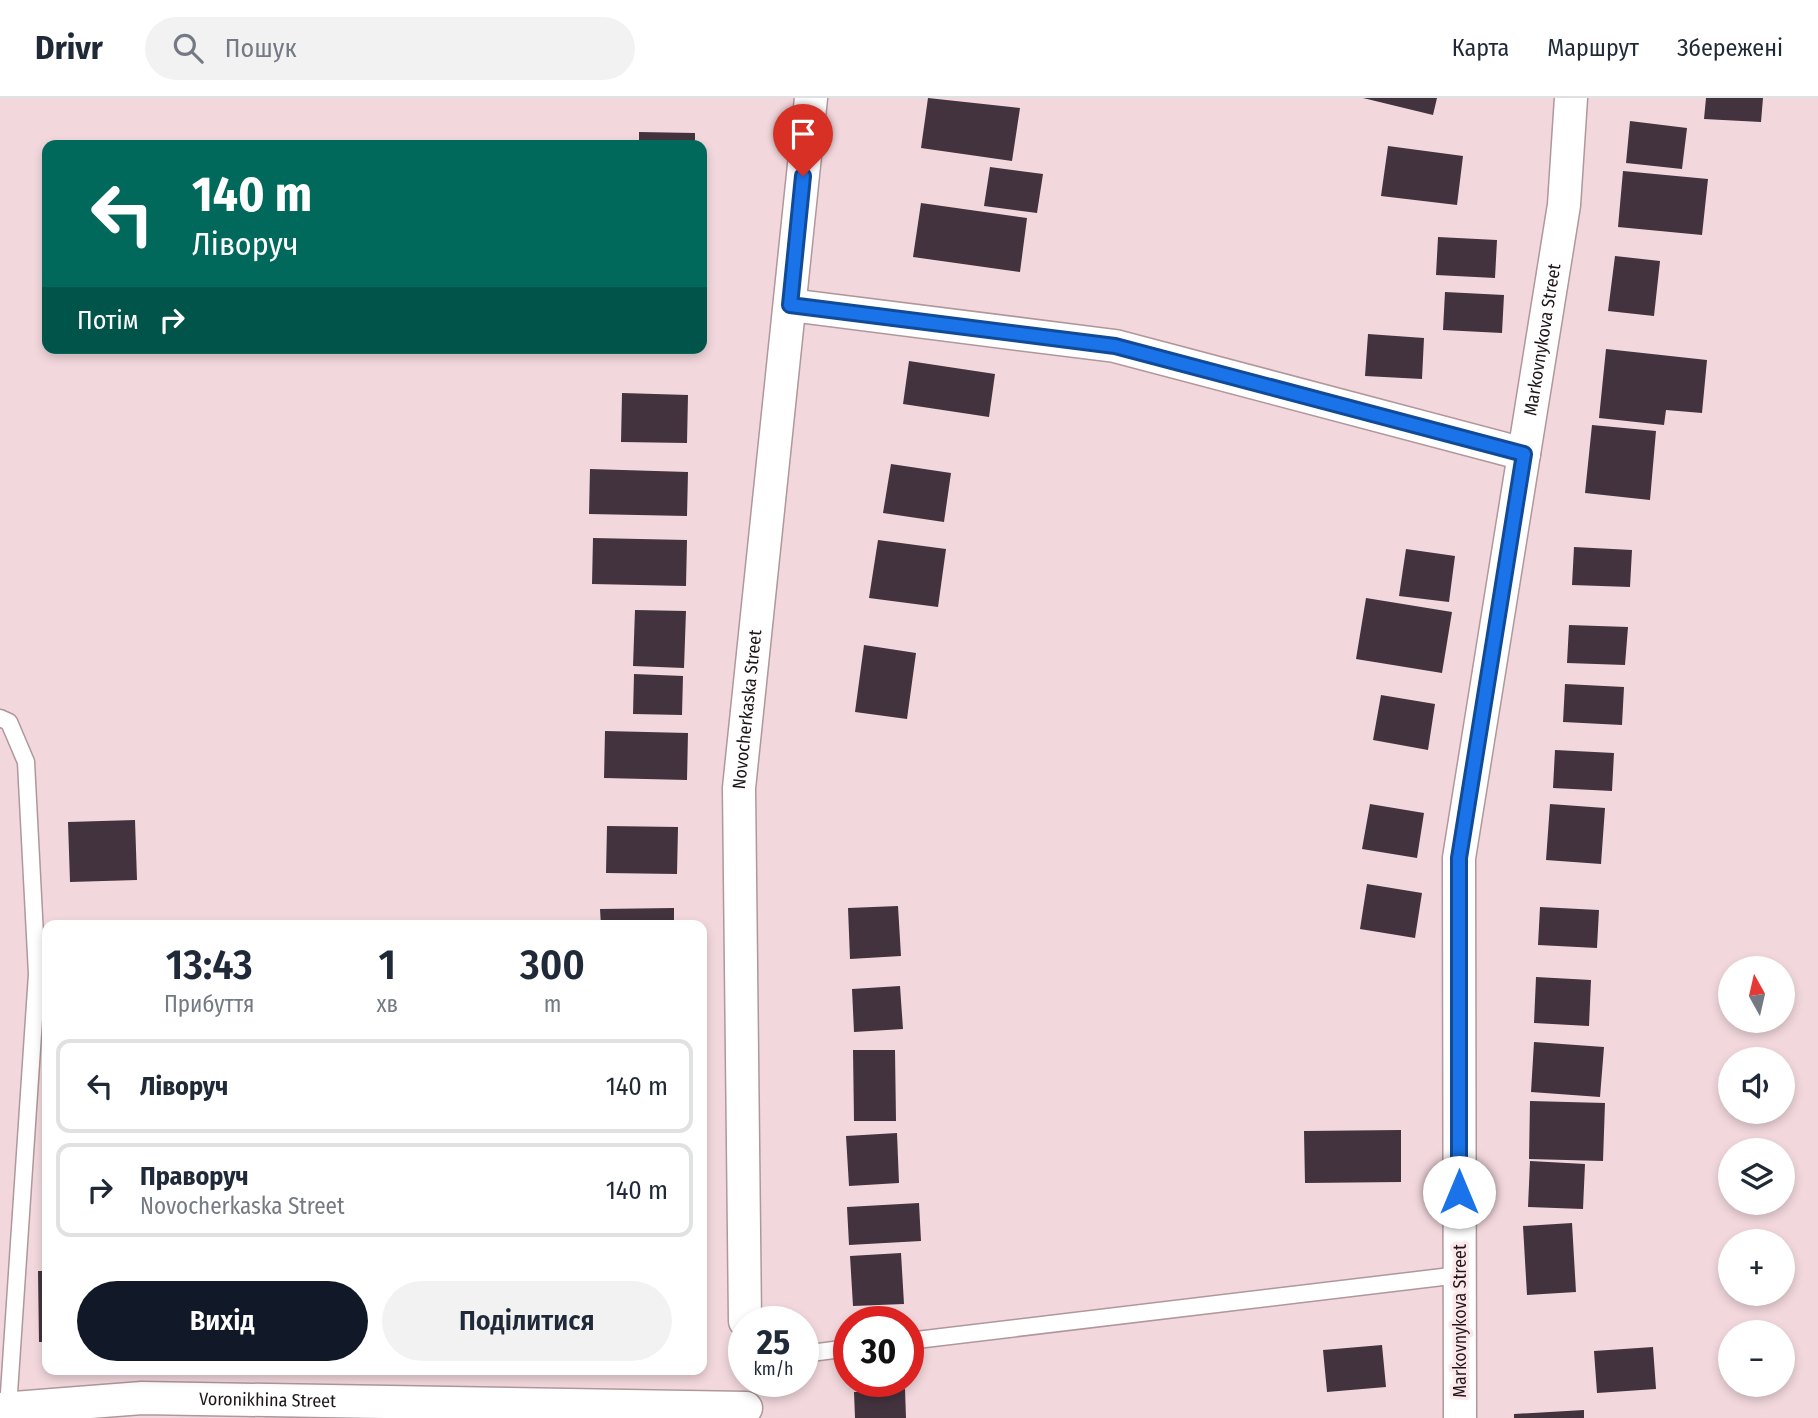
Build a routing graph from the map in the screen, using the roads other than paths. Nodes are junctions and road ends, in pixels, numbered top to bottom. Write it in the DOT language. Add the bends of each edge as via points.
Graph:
graph roads {
  1 [pos="811,98"];
  2 [pos="1571,98"];
  3 [pos="790,305"];
  4 [pos="1524,454"];
  5 [pos="0,718"];
  6 [pos="1460,1275"];
  7 [pos="745,1306"];
  8 [pos="924,1339"];
  9 [pos="746,1402"];
  10 [pos="4,1409"];
  11 [pos="1460,1418"];
  1 -- 3 [label="street, Novocherkaska Street"];
  2 -- 4 [label="street, Markovnykova Street" via="1564,205"];
  3 -- 4 [label="street" via="1115,346"];
  3 -- 7 [label="street, Novocherkaska Street" via="739,788"];
  4 -- 6 [label="street, Markovnykova Street" via="1459,858"];
  5 -- 10 [label="lane" via="9,722 26,762 37,974"];
  6 -- 8 [label="lane"];
  6 -- 11 [label="street, Markovnykova Street"];
  9 -- 10 [label="street, Voronikhina Street" via="142,1398"];
}
